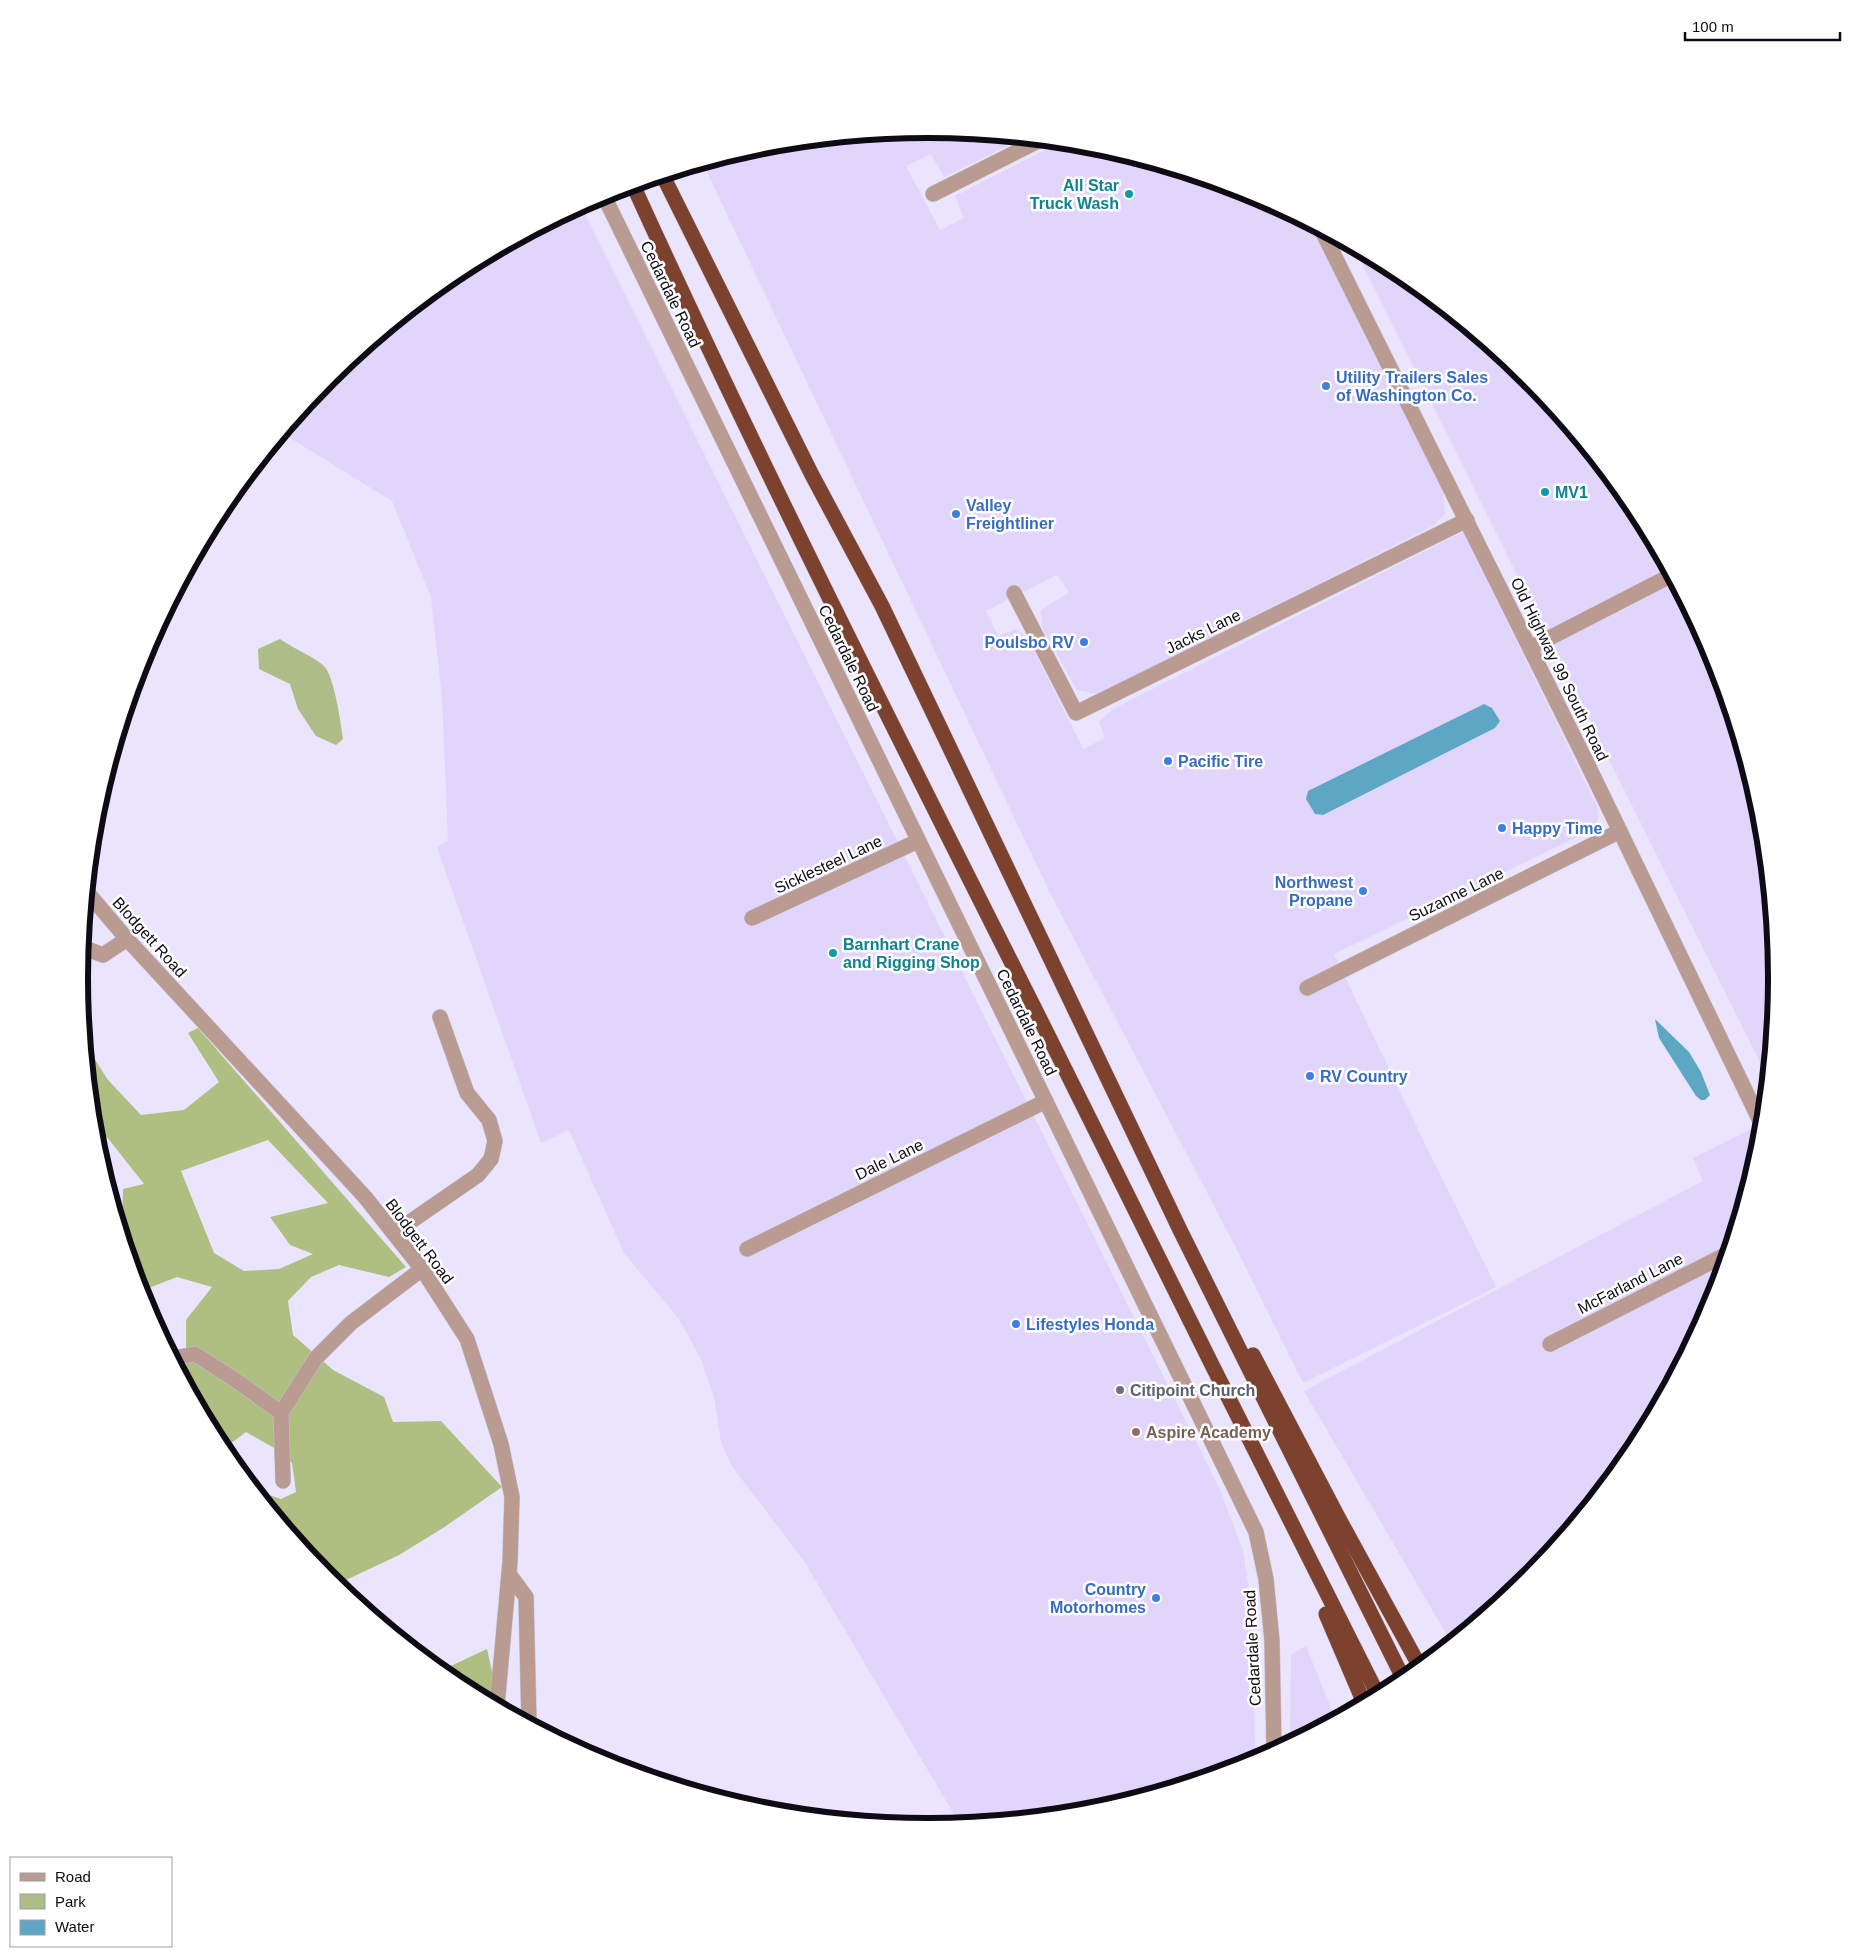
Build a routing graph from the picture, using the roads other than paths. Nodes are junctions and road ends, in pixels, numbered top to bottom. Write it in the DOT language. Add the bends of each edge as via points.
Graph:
graph roads {
  1 [pos="1030,145"];
  2 [pos="665,181"];
  3 [pos="636,191"];
  4 [pos="934,194"];
  5 [pos="607,202"];
  6 [pos="1326,239"];
  7 [pos="1467,520"];
  8 [pos="1666,578"];
  9 [pos="1014,593"];
  10 [pos="1530,648"];
  11 [pos="1620,831"];
  12 [pos="918,841"];
  13 [pos="92,898"];
  14 [pos="752,918"];
  15 [pos="127,939"];
  16 [pos="89,949"];
  17 [pos="1308,988"];
  18 [pos="440,1017"];
  19 [pos="1046,1101"];
  20 [pos="1756,1112"];
  21 [pos="1180,1230"];
  22 [pos="394,1233"];
  23 [pos="747,1249"];
  24 [pos="1720,1257"];
  25 [pos="422,1269"];
  26 [pos="1550,1344"];
  27 [pos="179,1356"];
  28 [pos="281,1413"];
  29 [pos="283,1481"];
  30 [pos="1278,1500"];
  31 [pos="509,1574"];
  32 [pos="1417,1661"];
  33 [pos="1400,1673"];
  34 [pos="1374,1689"];
  35 [pos="1361,1697"];
  36 [pos="498,1700"];
  37 [pos="529,1718"];
  38 [pos="1274,1744"];
  1 -- 4 [label="street"];
  2 -- 21 [label="highway" via="812,475 882,606"];
  3 -- 30 [label="highway" via="843,627"];
  5 -- 12 [label="street, Cedardale Road"];
  6 -- 7 [label="street, Old Highway 99 South Road"];
  7 -- 9 [label="street, Jacks Lane" via="1076,714"];
  7 -- 10 [label="street, Old Highway 99 South Road"];
  8 -- 10 [label="street"];
  10 -- 11 [label="street, Old Highway 99 South Road"];
  11 -- 17 [label="street, Suzanne Lane"];
  11 -- 20 [label="street, Old Highway 99 South Road"];
  12 -- 14 [label="street, Sicklesteel Lane"];
  12 -- 19 [label="street, Cedardale Road"];
  13 -- 15 [label="street, Blodgett Road"];
  15 -- 16 [label="street" via="103,955"];
  15 -- 22 [label="street, Blodgett Road"];
  18 -- 22 [label="street" via="467,1093 489,1120 494,1141 490,1159 478,1175"];
  19 -- 23 [label="street, Dale Lane"];
  19 -- 38 [label="street, Cedardale Road" via="1256,1532 1266,1579 1272,1641"];
  21 -- 32 [label="highway" via="1234,1320"];
  21 -- 33 [label="highway"];
  22 -- 25 [label="street, Blodgett Road"];
  24 -- 26 [label="street, McFarland Lane"];
  25 -- 28 [label="street" via="351,1323 316,1358"];
  25 -- 31 [label="street, Blodgett Road" via="467,1339 501,1444 512,1497"];
  27 -- 28 [label="street" via="195,1354"];
  28 -- 29 [label="street"];
  30 -- 34 [label="highway"];
  30 -- 35 [label="highway"];
  31 -- 36 [label="street, Blodgett Road"];
  31 -- 37 [label="street" via="526,1597"];
}
